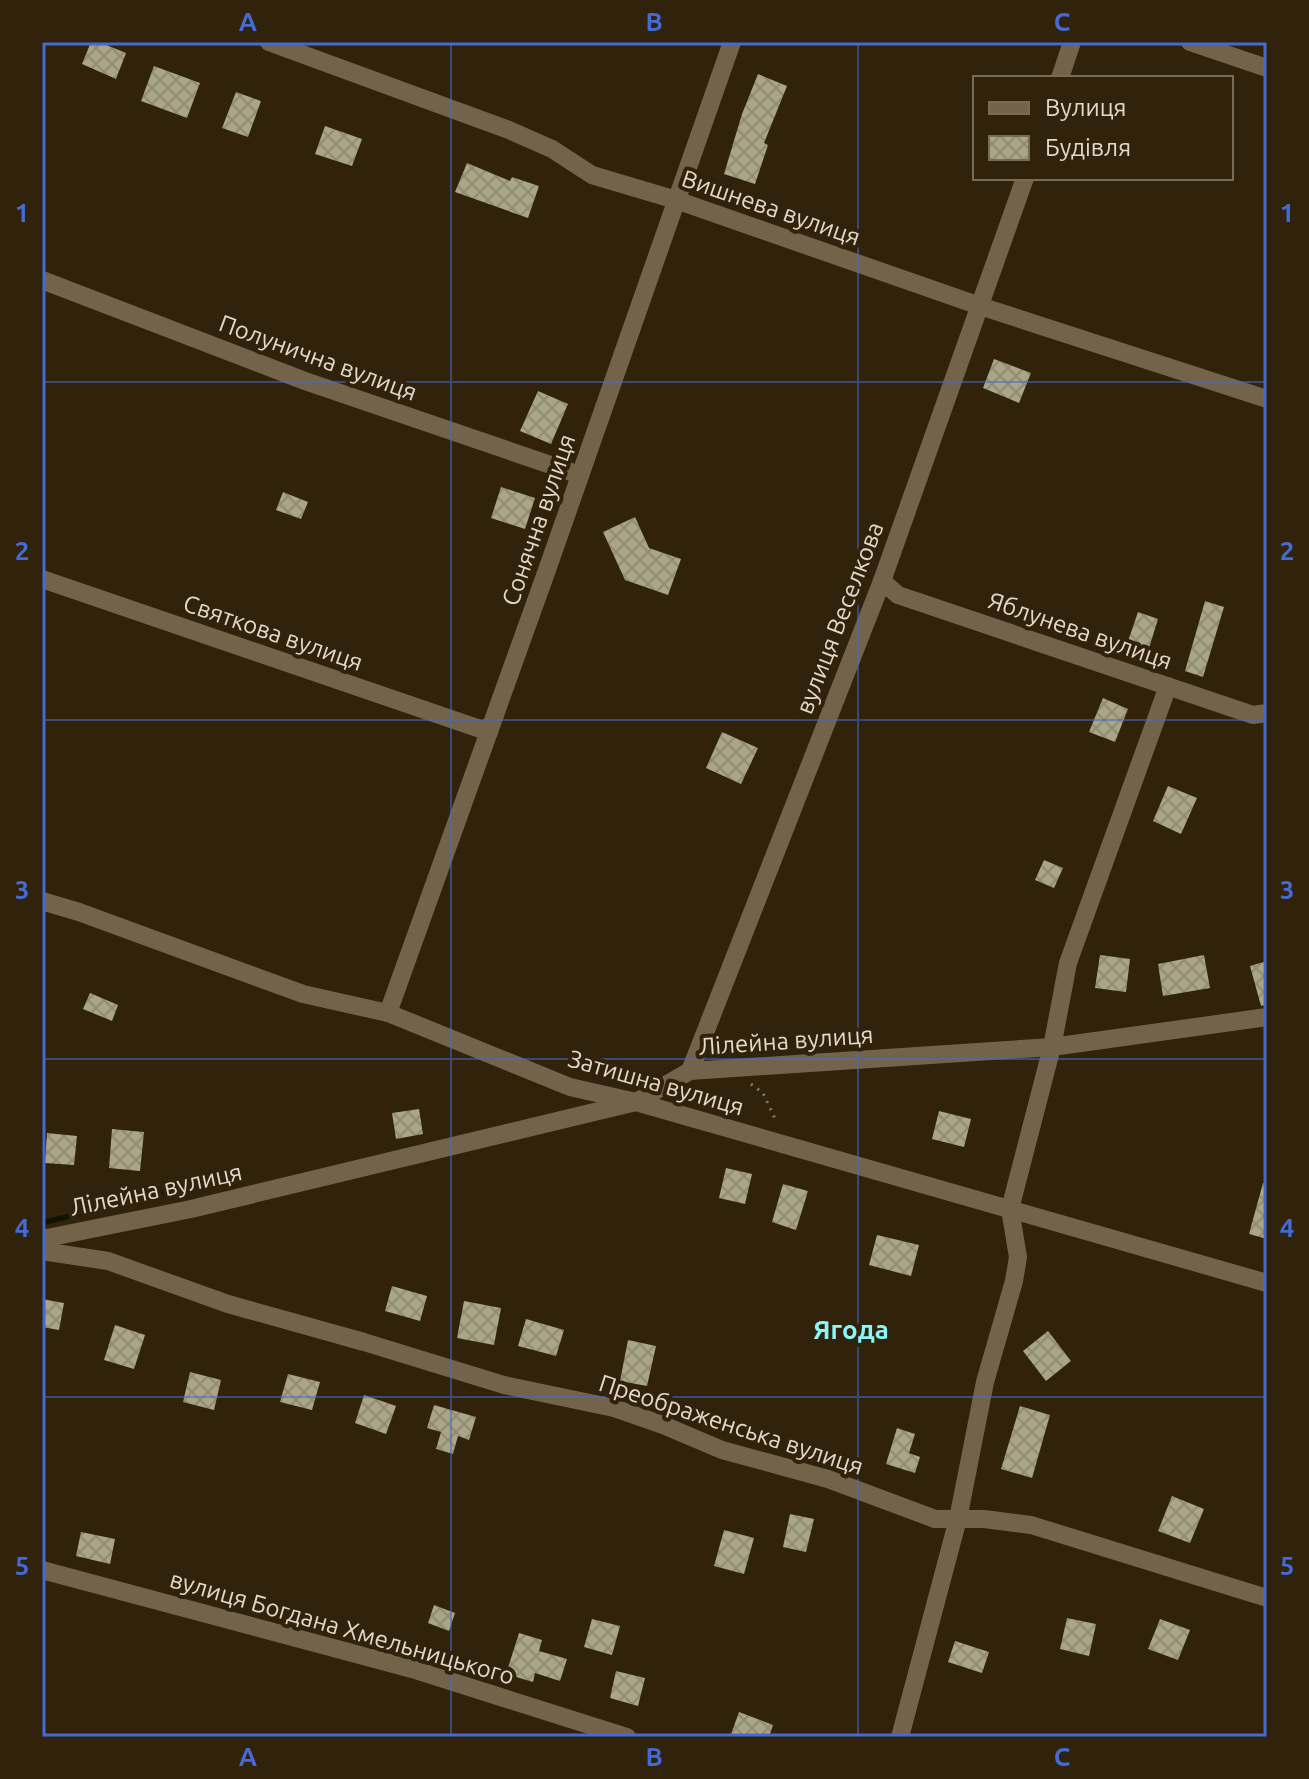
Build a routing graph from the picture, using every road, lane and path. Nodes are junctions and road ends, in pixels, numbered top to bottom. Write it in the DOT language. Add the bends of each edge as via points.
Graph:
graph roads {
  1 [pos="269,42"];
  2 [pos="732,42"];
  3 [pos="1072,42"];
  4 [pos="1190,42"];
  5 [pos="1267,68"];
  6 [pos="1061,76"];
  7 [pos="1024,180"];
  8 [pos="676,200"];
  9 [pos="42,280"];
  10 [pos="980,306"];
  11 [pos="1267,399"];
  12 [pos="580,475"];
  13 [pos="42,579"];
  14 [pos="882,581"];
  15 [pos="1168,686"];
  16 [pos="1267,713"];
  17 [pos="489,732"];
  18 [pos="42,901"];
  19 [pos="388,1013"];
  20 [pos="1267,1017"];
  21 [pos="1052,1047"];
  22 [pos="690,1071"];
  23 [pos="636,1102"];
  24 [pos="1010,1209"];
  25 [pos="42,1239"];
  26 [pos="42,1251"];
  27 [pos="1267,1283"];
  28 [pos="958,1519"];
  29 [pos="42,1570"];
  30 [pos="1267,1598"];
  31 [pos="627,1737"];
  32 [pos="900,1737"];
  1 -- 8 [label="street, Вишнева вулиця" via="509,130 592,175"];
  2 -- 8 [label="street, Сонячна вулиця"];
  3 -- 6 [label="street"];
  4 -- 5 [label="street"];
  7 -- 10 [label="street, вулиця Веселкова"];
  8 -- 10 [label="street, Вишнева вулиця"];
  8 -- 12 [label="street, Сонячна вулиця"];
  9 -- 12 [label="street, Полунична вулиця" via="305,381"];
  10 -- 11 [label="street, Вишнева вулиця"];
  10 -- 14 [label="street, вулиця Веселкова"];
  12 -- 17 [label="street, Сонячна вулиця"];
  13 -- 17 [label="street, Святкова вулиця"];
  14 -- 15 [label="street, Яблунева вулиця" via="898,595"];
  14 -- 22 [label="street, вулиця Веселкова"];
  15 -- 16 [label="street, Яблунева вулиця" via="1253,715"];
  15 -- 21 [label="street" via="1068,963"];
  17 -- 19 [label="street, Сонячна вулиця"];
  18 -- 19 [label="street, Затишна вулиця" via="303,994"];
  19 -- 23 [label="street, Затишна вулиця" via="570,1087"];
  20 -- 21 [label="street, Лілейна вулиця"];
  21 -- 22 [label="street, Лілейна вулиця"];
  21 -- 24 [label="street"];
  22 -- 23 [label="street, Лілейна вулиця"];
  23 -- 24 [label="street, Затишна вулиця"];
  23 -- 25 [label="street, Лілейна вулиця" via="191,1209"];
  24 -- 27 [label="street, Затишна вулиця"];
  24 -- 28 [label="street" via="1018,1257 985,1382"];
  26 -- 28 [label="street, Преображенська вулиця" via="108,1261 228,1304 504,1385 614,1408 722,1450 828,1479 935,1519"];
  28 -- 30 [label="street, Преображенська вулиця" via="1031,1525"];
  28 -- 32 [label="street"];
  29 -- 31 [label="street, вулиця Богдана Хмельницького" via="412,1669"];
}
